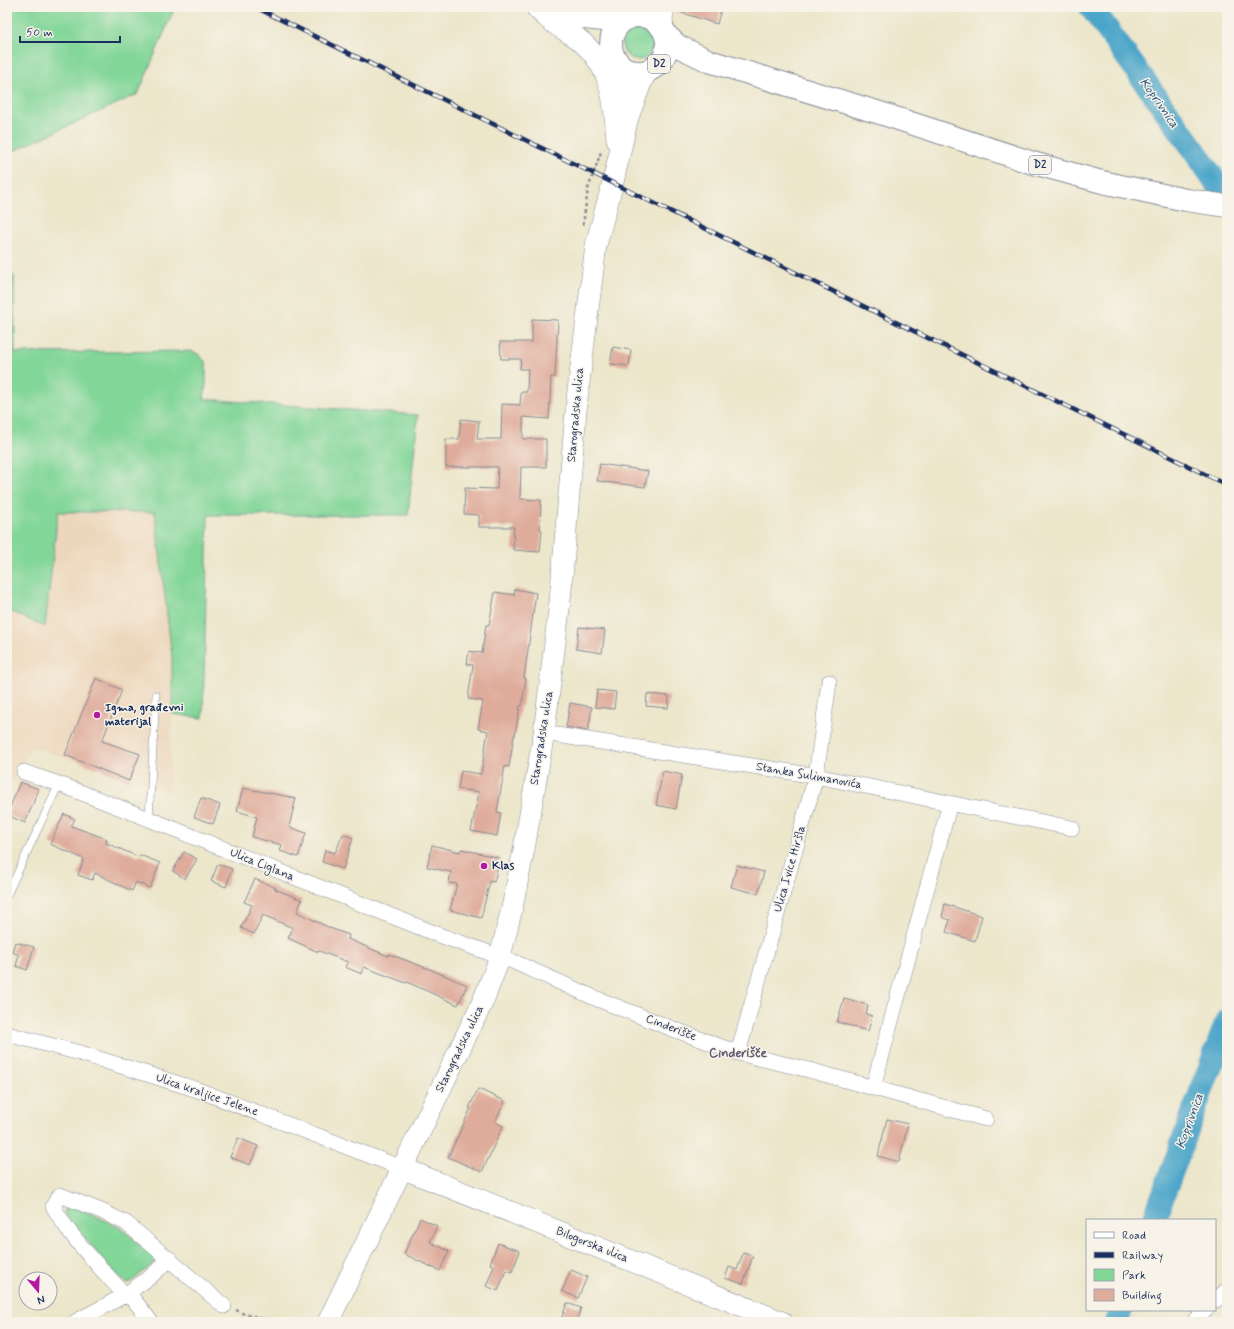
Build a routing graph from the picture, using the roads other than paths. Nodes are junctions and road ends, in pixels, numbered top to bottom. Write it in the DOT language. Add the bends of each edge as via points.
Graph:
graph roads {
  1 [pos="536,7"];
  2 [pos="664,7"];
  3 [pos="552,10"];
  4 [pos="639,14"];
  5 [pos="664,32"];
  6 [pos="611,49"];
  7 [pos="709,61"];
  8 [pos="655,66"];
  9 [pos="622,67"];
  10 [pos="628,117"];
  11 [pos="611,150"];
  12 [pos="1227,206"];
  13 [pos="829,682"];
  14 [pos="156,695"];
  15 [pos="544,733"];
  16 [pos="24,772"];
  17 [pos="816,776"];
  18 [pos="59,784"];
  19 [pos="950,803"];
  20 [pos="149,819"];
  21 [pos="1072,828"];
  22 [pos="7,896"];
  23 [pos="500,957"];
  24 [pos="7,1034"];
  25 [pos="738,1053"];
  26 [pos="873,1088"];
  27 [pos="986,1119"];
  28 [pos="402,1168"];
  29 [pos="170,1259"];
  30 [pos="1227,1290"];
  31 [pos="125,1295"];
  32 [pos="1216,1301"];
  33 [pos="224,1306"];
  34 [pos="1205,1311"];
  35 [pos="74,1322"];
  36 [pos="151,1322"];
  37 [pos="328,1322"];
  38 [pos="782,1322"];
  39 [pos="1194,1322"];
  1 -- 11 [label="main road" via="544,17 580,41 604,69 612,95"];
  2 -- 5 [label="main road"];
  3 -- 4 [label="main road" via="606,21"];
  3 -- 6 [label="main road" via="603,41"];
  4 -- 5 [label="main road, D2" via="653,20"];
  4 -- 6 [label="main road" via="618,24 610,40"];
  5 -- 7 [label="main road, D2" via="678,46"];
  5 -- 8 [label="main road, D2" via="666,53"];
  6 -- 9 [label="main road" via="616,62"];
  7 -- 8 [label="main road, D2" via="684,60"];
  7 -- 12 [label="main road, D2" via="1033,163 1102,182"];
  8 -- 9 [label="main road, D2" via="639,72"];
  8 -- 10 [label="main road, Starogradska ulica" via="641,84"];
  9 -- 10 [label="main road, Starogradska ulica" via="627,84"];
  10 -- 11 [label="main road, Starogradska ulica"];
  11 -- 15 [label="main road, Starogradska ulica" via="613,182 596,245 587,306 560,601"];
  13 -- 17 [label="street, Ulica Ivice Hiršla"];
  14 -- 20 [label="lane"];
  15 -- 17 [label="street, Stanka Sulimanovića"];
  15 -- 23 [label="main road, Starogradska ulica" via="524,849"];
  16 -- 18 [label="street, Ulica Ciglana"];
  17 -- 19 [label="street, Stanka Sulimanovića"];
  17 -- 25 [label="street, Ulica Ivice Hiršla"];
  18 -- 20 [label="street, Ulica Ciglana"];
  18 -- 22 [label="lane"];
  19 -- 21 [label="street, Stanka Sulimanovića"];
  19 -- 26 [label="street"];
  20 -- 23 [label="street, Ulica Ciglana"];
  23 -- 25 [label="street, Cinderišče"];
  23 -- 28 [label="main road, Starogradska ulica" via="483,1002"];
  24 -- 28 [label="street, Ulica kraljice Jelene" via="80,1053 198,1090"];
  25 -- 26 [label="street, Cinderišče"];
  26 -- 27 [label="street, Cinderišče"];
  28 -- 37 [label="main road, Starogradska ulica"];
  28 -- 38 [label="main road, Bilogorska ulica"];
  29 -- 31 [label="street"];
  29 -- 31 [label="street" via="126,1222 60,1195 53,1206 58,1215"];
  29 -- 33 [label="street"];
  30 -- 32 [label="street"];
  31 -- 35 [label="street"];
  31 -- 36 [label="street" via="134,1300"];
  34 -- 39 [label="street"];
}
